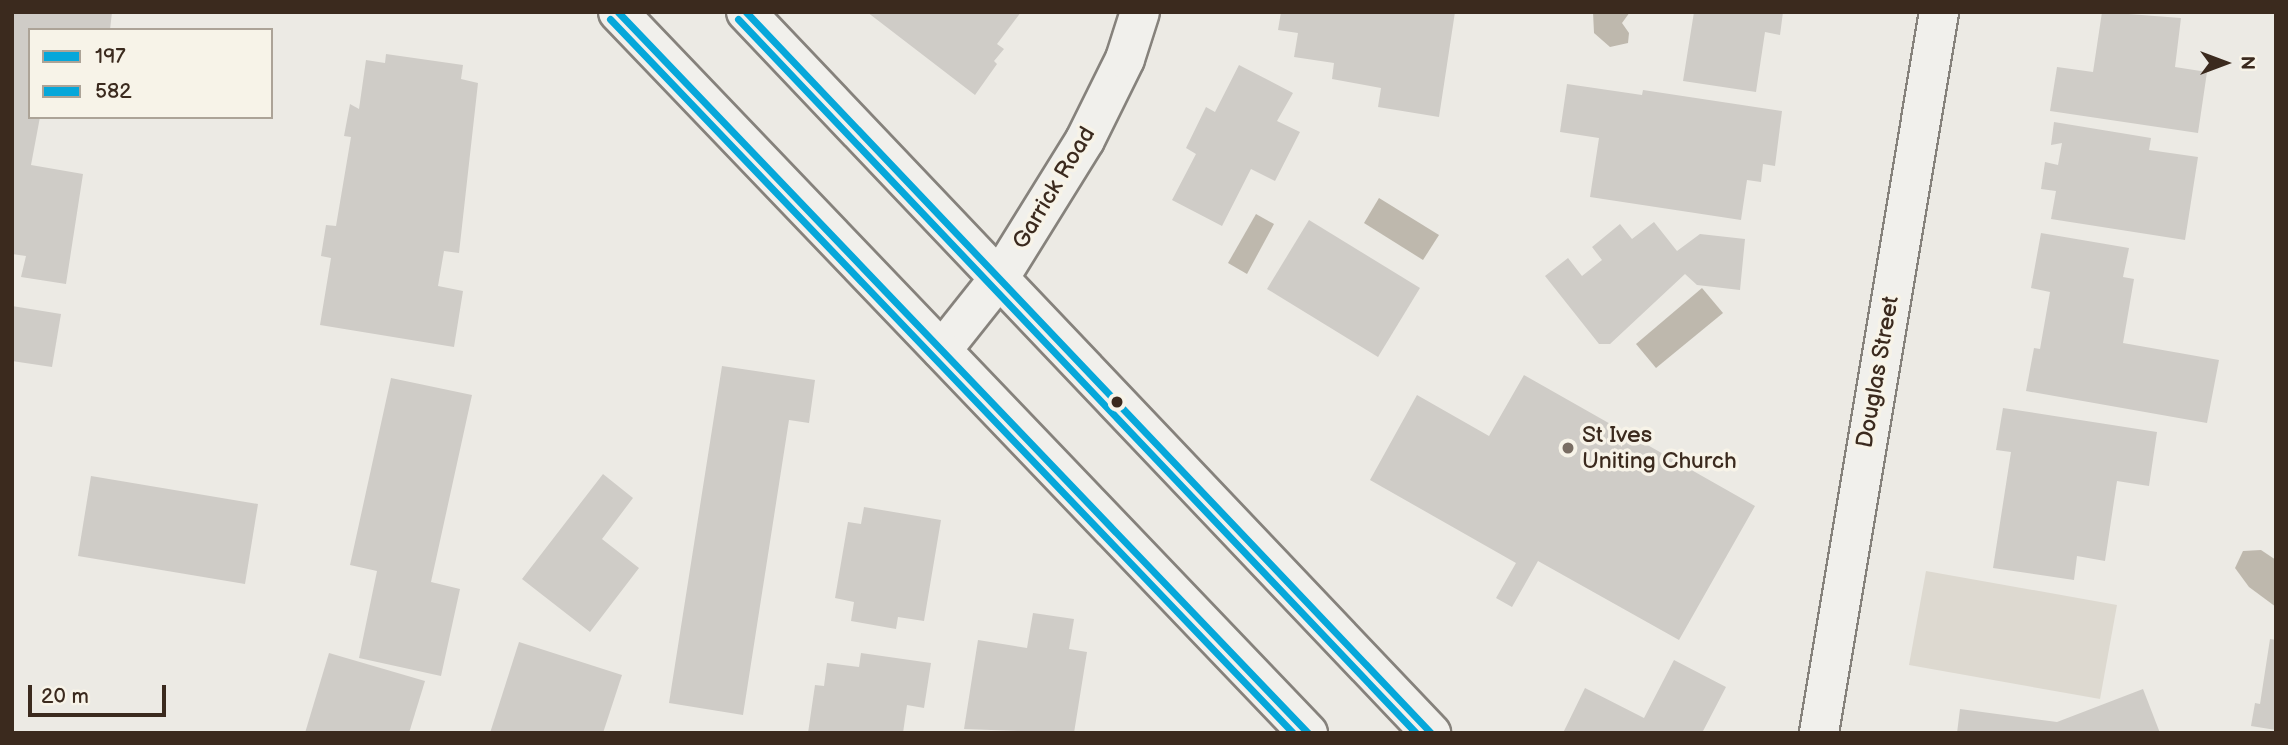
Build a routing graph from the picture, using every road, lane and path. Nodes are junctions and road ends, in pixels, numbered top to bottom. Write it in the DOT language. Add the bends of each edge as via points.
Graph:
graph roads {
  1 [pos="618,12"];
  2 [pos="746,12"];
  3 [pos="1140,12"];
  4 [pos="1939,12"];
  5 [pos="1000,278"];
  6 [pos="942,350"];
  7 [pos="1308,733"];
  8 [pos="1431,733"];
  9 [pos="1819,733"];
  1 -- 6 [label="main road"];
  2 -- 5 [label="main road"];
  3 -- 5 [label="main road, Garrick Road" via="1125,59 1085,140"];
  4 -- 9 [label="main road, Douglas Street"];
  5 -- 6 [label="main road, Garrick Road"];
  5 -- 8 [label="main road"];
  6 -- 7 [label="main road"];
}
